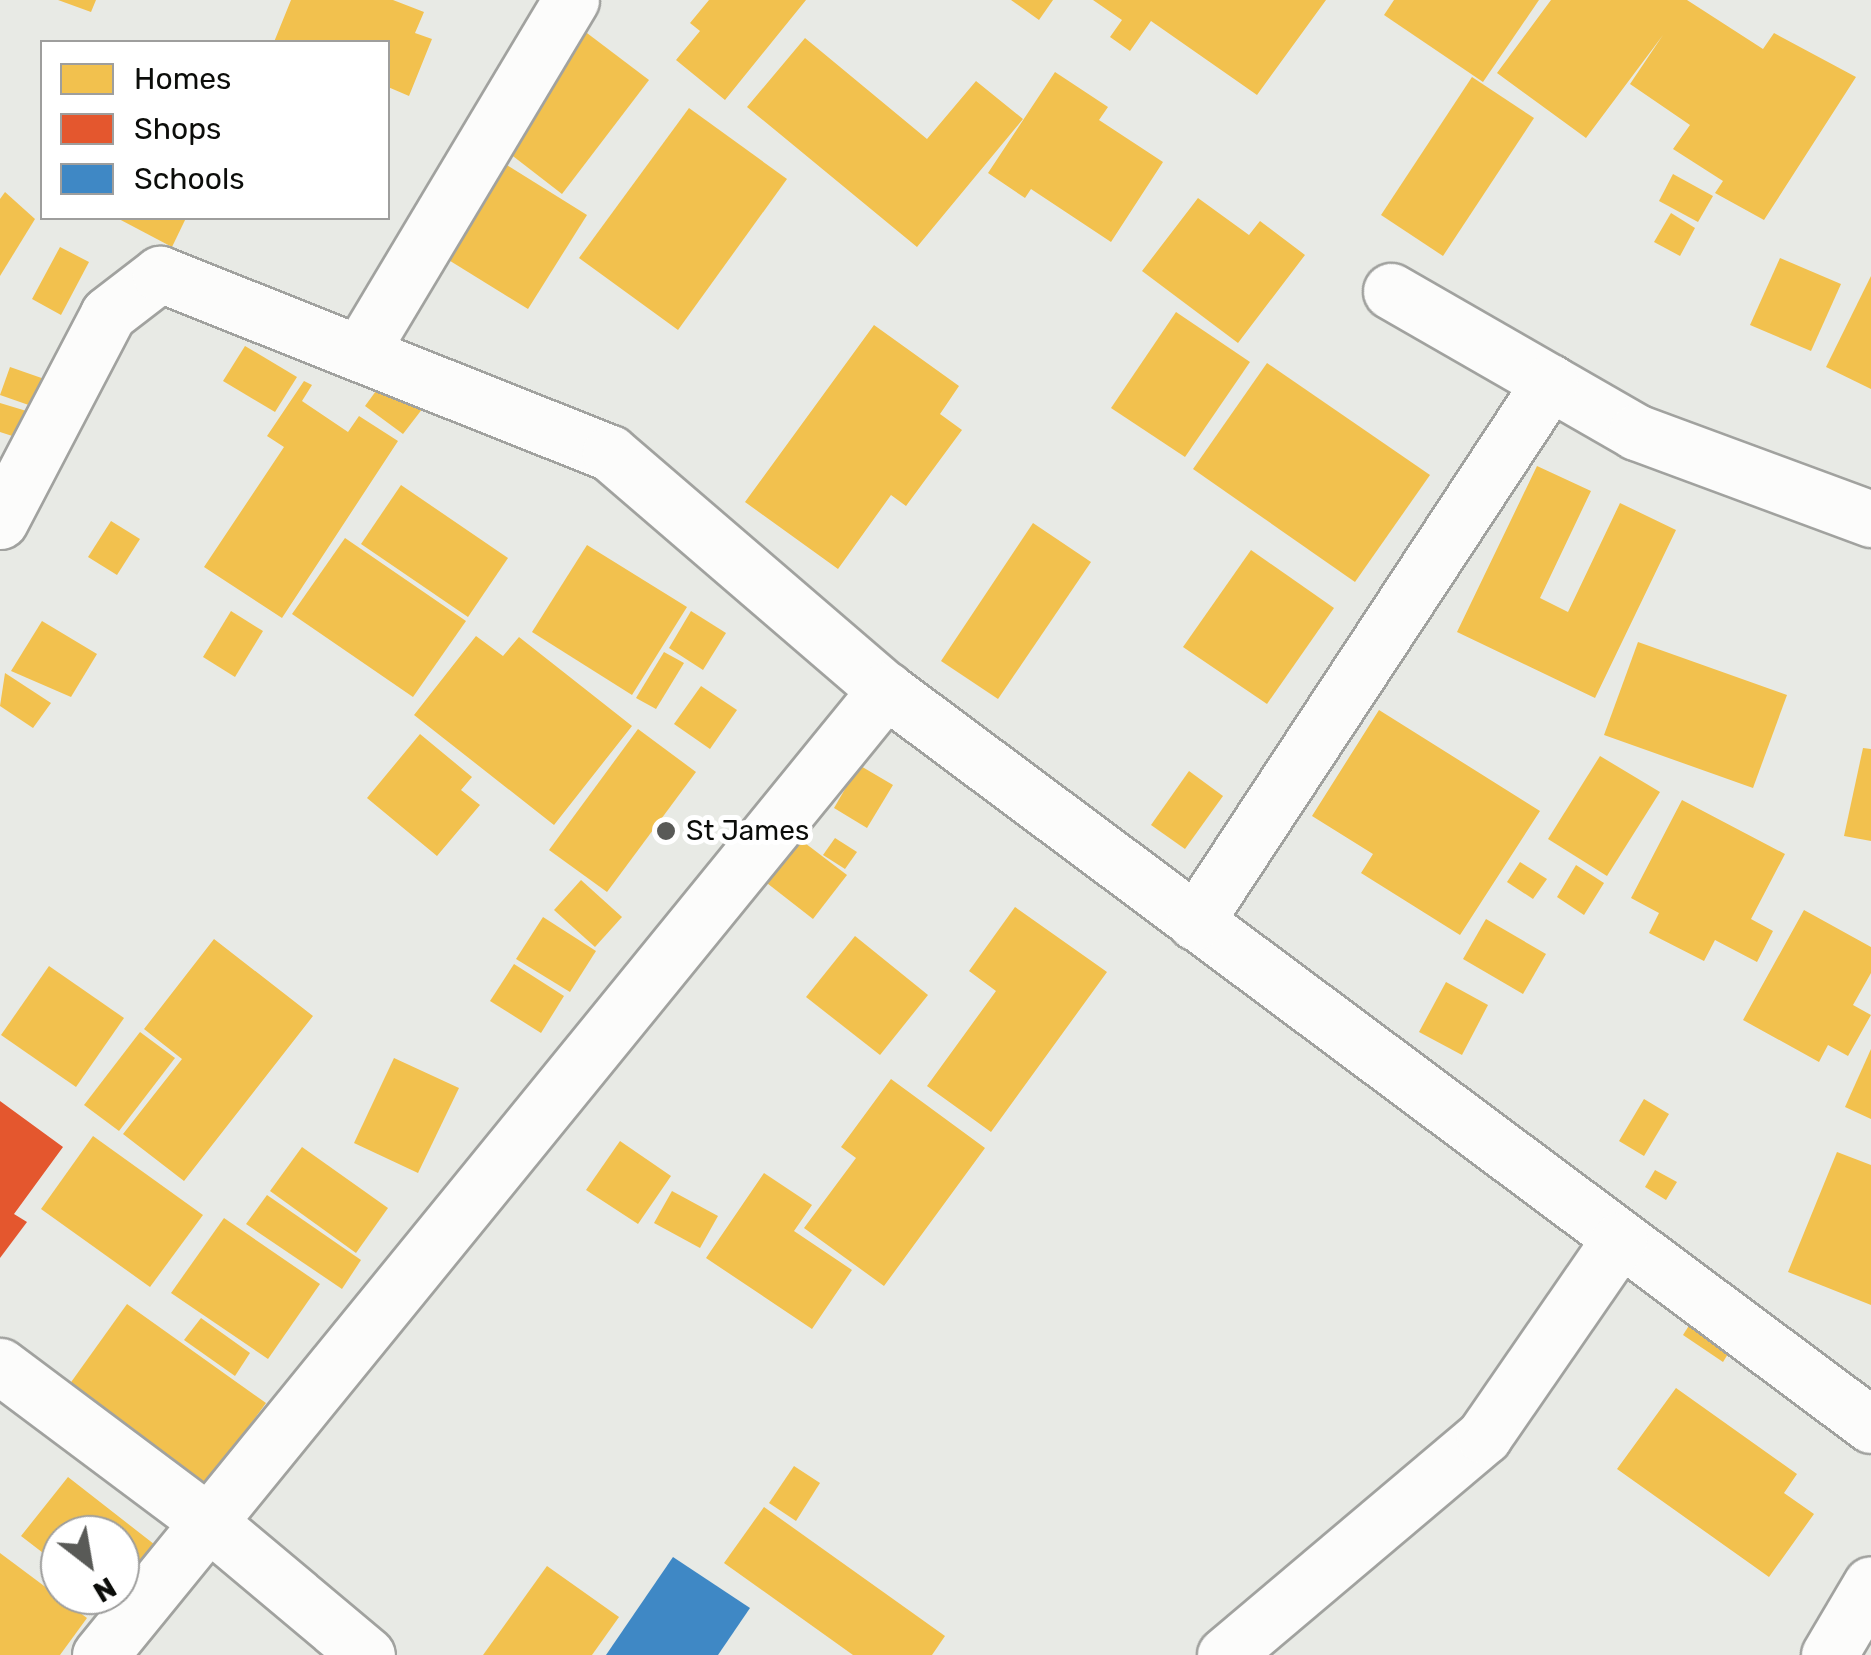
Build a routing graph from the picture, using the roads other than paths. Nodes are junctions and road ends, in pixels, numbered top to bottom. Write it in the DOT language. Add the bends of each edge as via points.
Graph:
graph roads {
  1 [pos="571,0"];
  2 [pos="1391,291"];
  3 [pos="362,349"];
  4 [pos="1550,382"];
  5 [pos="1871,518"];
  6 [pos="0,521"];
  7 [pos="886,690"];
  8 [pos="1195,922"];
  9 [pos="1619,1240"];
  10 [pos="0,1366"];
  11 [pos="1871,1425"];
  12 [pos="206,1520"];
  13 [pos="1871,1584"];
  14 [pos="100,1655"];
  15 [pos="367,1655"];
  16 [pos="1226,1655"];
  17 [pos="1829,1655"];
  1 -- 3 [label="street"];
  2 -- 4 [label="street"];
  3 -- 6 [label="street" via="160,274 108,314"];
  3 -- 7 [label="street" via="610,453"];
  4 -- 5 [label="street" via="1636,432"];
  4 -- 8 [label="street"];
  7 -- 8 [label="street"];
  7 -- 12 [label="street"];
  8 -- 9 [label="street"];
  9 -- 11 [label="street"];
  9 -- 16 [label="street" via="1484,1436"];
  10 -- 12 [label="street"];
  12 -- 14 [label="street"];
  12 -- 15 [label="street"];
  13 -- 17 [label="street"];
}
